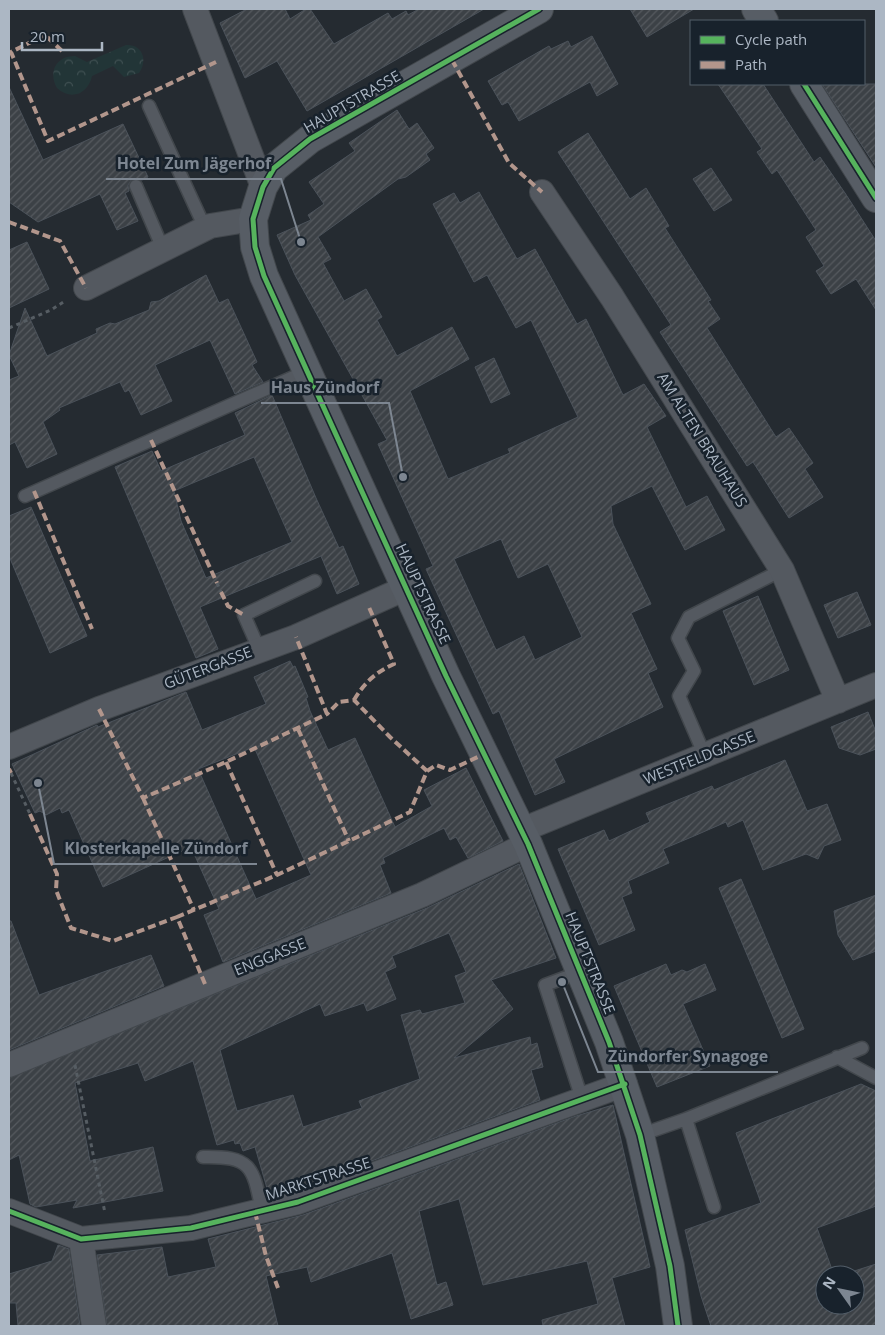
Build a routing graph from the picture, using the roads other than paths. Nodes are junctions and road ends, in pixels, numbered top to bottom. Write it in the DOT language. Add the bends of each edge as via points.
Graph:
graph roads {
  1 [pos="195,9"];
  2 [pos="539,9"];
  3 [pos="756,9"];
  4 [pos="763,20"];
  5 [pos="805,85"];
  6 [pos="149,106"];
  7 [pos="136,186"];
  8 [pos="263,187"];
  9 [pos="542,192"];
  10 [pos="876,198"];
  11 [pos="253,219"];
  12 [pos="205,228"];
  13 [pos="163,249"];
  14 [pos="86,288"];
  15 [pos="307,371"];
  16 [pos="25,496"];
  17 [pos="782,570"];
  18 [pos="315,581"];
  19 [pos="406,588"];
  20 [pos="259,649"];
  21 [pos="876,685"];
  22 [pos="838,701"];
  23 [pos="9,747"];
  24 [pos="705,756"];
  25 [pos="525,837"];
  26 [pos="580,972"];
  27 [pos="862,1048"];
  28 [pos="837,1057"];
  29 [pos="9,1065"];
  30 [pos="876,1078"];
  31 [pos="625,1084"];
  32 [pos="582,1099"];
  33 [pos="686,1119"];
  34 [pos="640,1135"];
  35 [pos="203,1157"];
  36 [pos="714,1207"];
  37 [pos="262,1211"];
  38 [pos="10,1212"];
  39 [pos="81,1239"];
  40 [pos="94,1326"];
  41 [pos="678,1326"];
  1 -- 8 [label="street"];
  2 -- 8 [label="main road, HAUPTSTRASSE" via="310,139 274,168"];
  3 -- 4 [label="main road"];
  5 -- 10 [label="main road"];
  6 -- 12 [label="lane"];
  7 -- 13 [label="lane"];
  8 -- 11 [label="main road, HAUPTSTRASSE"];
  9 -- 17 [label="street, AM ALTEN BRAUHAUS" via="612,297"];
  11 -- 12 [label="street"];
  11 -- 15 [label="main road, HAUPTSTRASSE" via="255,246 264,276"];
  12 -- 13 [label="street"];
  13 -- 14 [label="street"];
  15 -- 16 [label="lane"];
  15 -- 19 [label="main road, HAUPTSTRASSE"];
  17 -- 22 [label="street, AM ALTEN BRAUHAUS"];
  17 -- 24 [label="lane" via="689,617 678,638 694,671 679,696"];
  18 -- 20 [label="lane" via="244,615"];
  19 -- 20 [label="street, GÜTERGASSE" via="296,637"];
  19 -- 25 [label="main road, HAUPTSTRASSE"];
  20 -- 23 [label="street, GÜTERGASSE" via="99,709"];
  21 -- 22 [label="street, WESTFELDGASSE"];
  22 -- 24 [label="street, WESTFELDGASSE"];
  24 -- 25 [label="street, WESTFELDGASSE"];
  25 -- 26 [label="main road, HAUPTSTRASSE"];
  25 -- 29 [label="street, ENGGASSE" via="422,895"];
  26 -- 31 [label="main road, HAUPTSTRASSE"];
  26 -- 32 [label="lane" via="545,985"];
  27 -- 28 [label="lane"];
  28 -- 30 [label="lane"];
  28 -- 33 [label="lane"];
  31 -- 32 [label="street, MARKTSTRASSE"];
  31 -- 34 [label="main road, HAUPTSTRASSE"];
  32 -- 37 [label="street, MARKTSTRASSE" via="298,1202"];
  33 -- 34 [label="lane"];
  33 -- 36 [label="lane"];
  34 -- 41 [label="main road, HAUPTSTRASSE" via="667,1250"];
  35 -- 37 [label="lane" via="223,1156 255,1173"];
  37 -- 39 [label="street, MARKTSTRASSE" via="191,1228"];
  38 -- 39 [label="street, MARKTSTRASSE"];
  39 -- 40 [label="street"];
}
